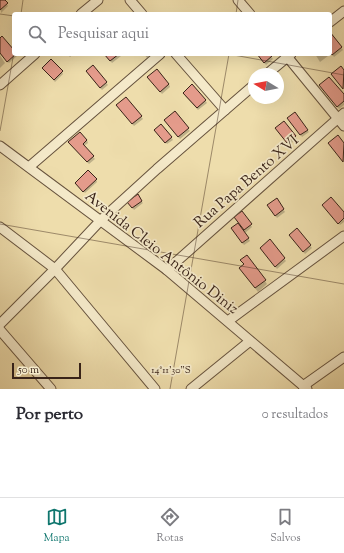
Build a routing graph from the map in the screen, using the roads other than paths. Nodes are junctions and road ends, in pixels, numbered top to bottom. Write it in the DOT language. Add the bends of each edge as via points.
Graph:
graph roads {
  1 [pos="98,0"];
  2 [pos="130,0"];
  3 [pos="238,0"];
  4 [pos="344,11"];
  5 [pos="84,12"];
  6 [pos="140,12"];
  7 [pos="248,12"];
  8 [pos="332,20"];
  9 [pos="33,56"];
  10 [pos="158,56"];
  11 [pos="178,56"];
  12 [pos="287,56"];
  13 [pos="289,56"];
  14 [pos="274,68"];
  15 [pos="0,85"];
  16 [pos="248,90"];
  17 [pos="225,110"];
  18 [pos="341,116"];
  19 [pos="344,126"];
  20 [pos="0,146"];
  21 [pos="28,167"];
  22 [pos="101,220"];
  23 [pos="0,227"];
  24 [pos="344,236"];
  25 [pos="55,269"];
  26 [pos="166,270"];
  27 [pos="228,321"];
  28 [pos="0,324"];
  29 [pos="0,330"];
  30 [pos="250,341"];
  31 [pos="344,357"];
  32 [pos="305,387"];
  33 [pos="51,389"];
  34 [pos="155,389"];
  35 [pos="191,389"];
  1 -- 5 [label="street"];
  2 -- 6 [label="street"];
  3 -- 7 [label="street"];
  4 -- 8 [label="street"];
  9 -- 15 [label="street"];
  10 -- 21 [label="street"];
  11 -- 17 [label="street"];
  12 -- 14 [label="street"];
  13 -- 18 [label="street"];
  16 -- 17 [label="street"];
  17 -- 22 [label="street"];
  18 -- 19 [label="street"];
  18 -- 26 [label="street, Rua Papa Bento XVI"];
  20 -- 21 [label="street, Avenida Cleio Antônio Diniz"];
  21 -- 22 [label="street, Avenida Cleio Antônio Diniz"];
  22 -- 25 [label="street"];
  22 -- 26 [label="street, Avenida Cleio Antônio Diniz"];
  23 -- 25 [label="street"];
  24 -- 27 [label="street"];
  25 -- 28 [label="street"];
  25 -- 34 [label="street"];
  26 -- 27 [label="street, Avenida Cleio Antônio Diniz"];
  27 -- 30 [label="street, Avenida Cleio Antônio Diniz"];
  29 -- 33 [label="street"];
  30 -- 32 [label="street, Avenida Cleio Antônio Diniz"];
  30 -- 35 [label="street"];
  31 -- 32 [label="street"];
}
